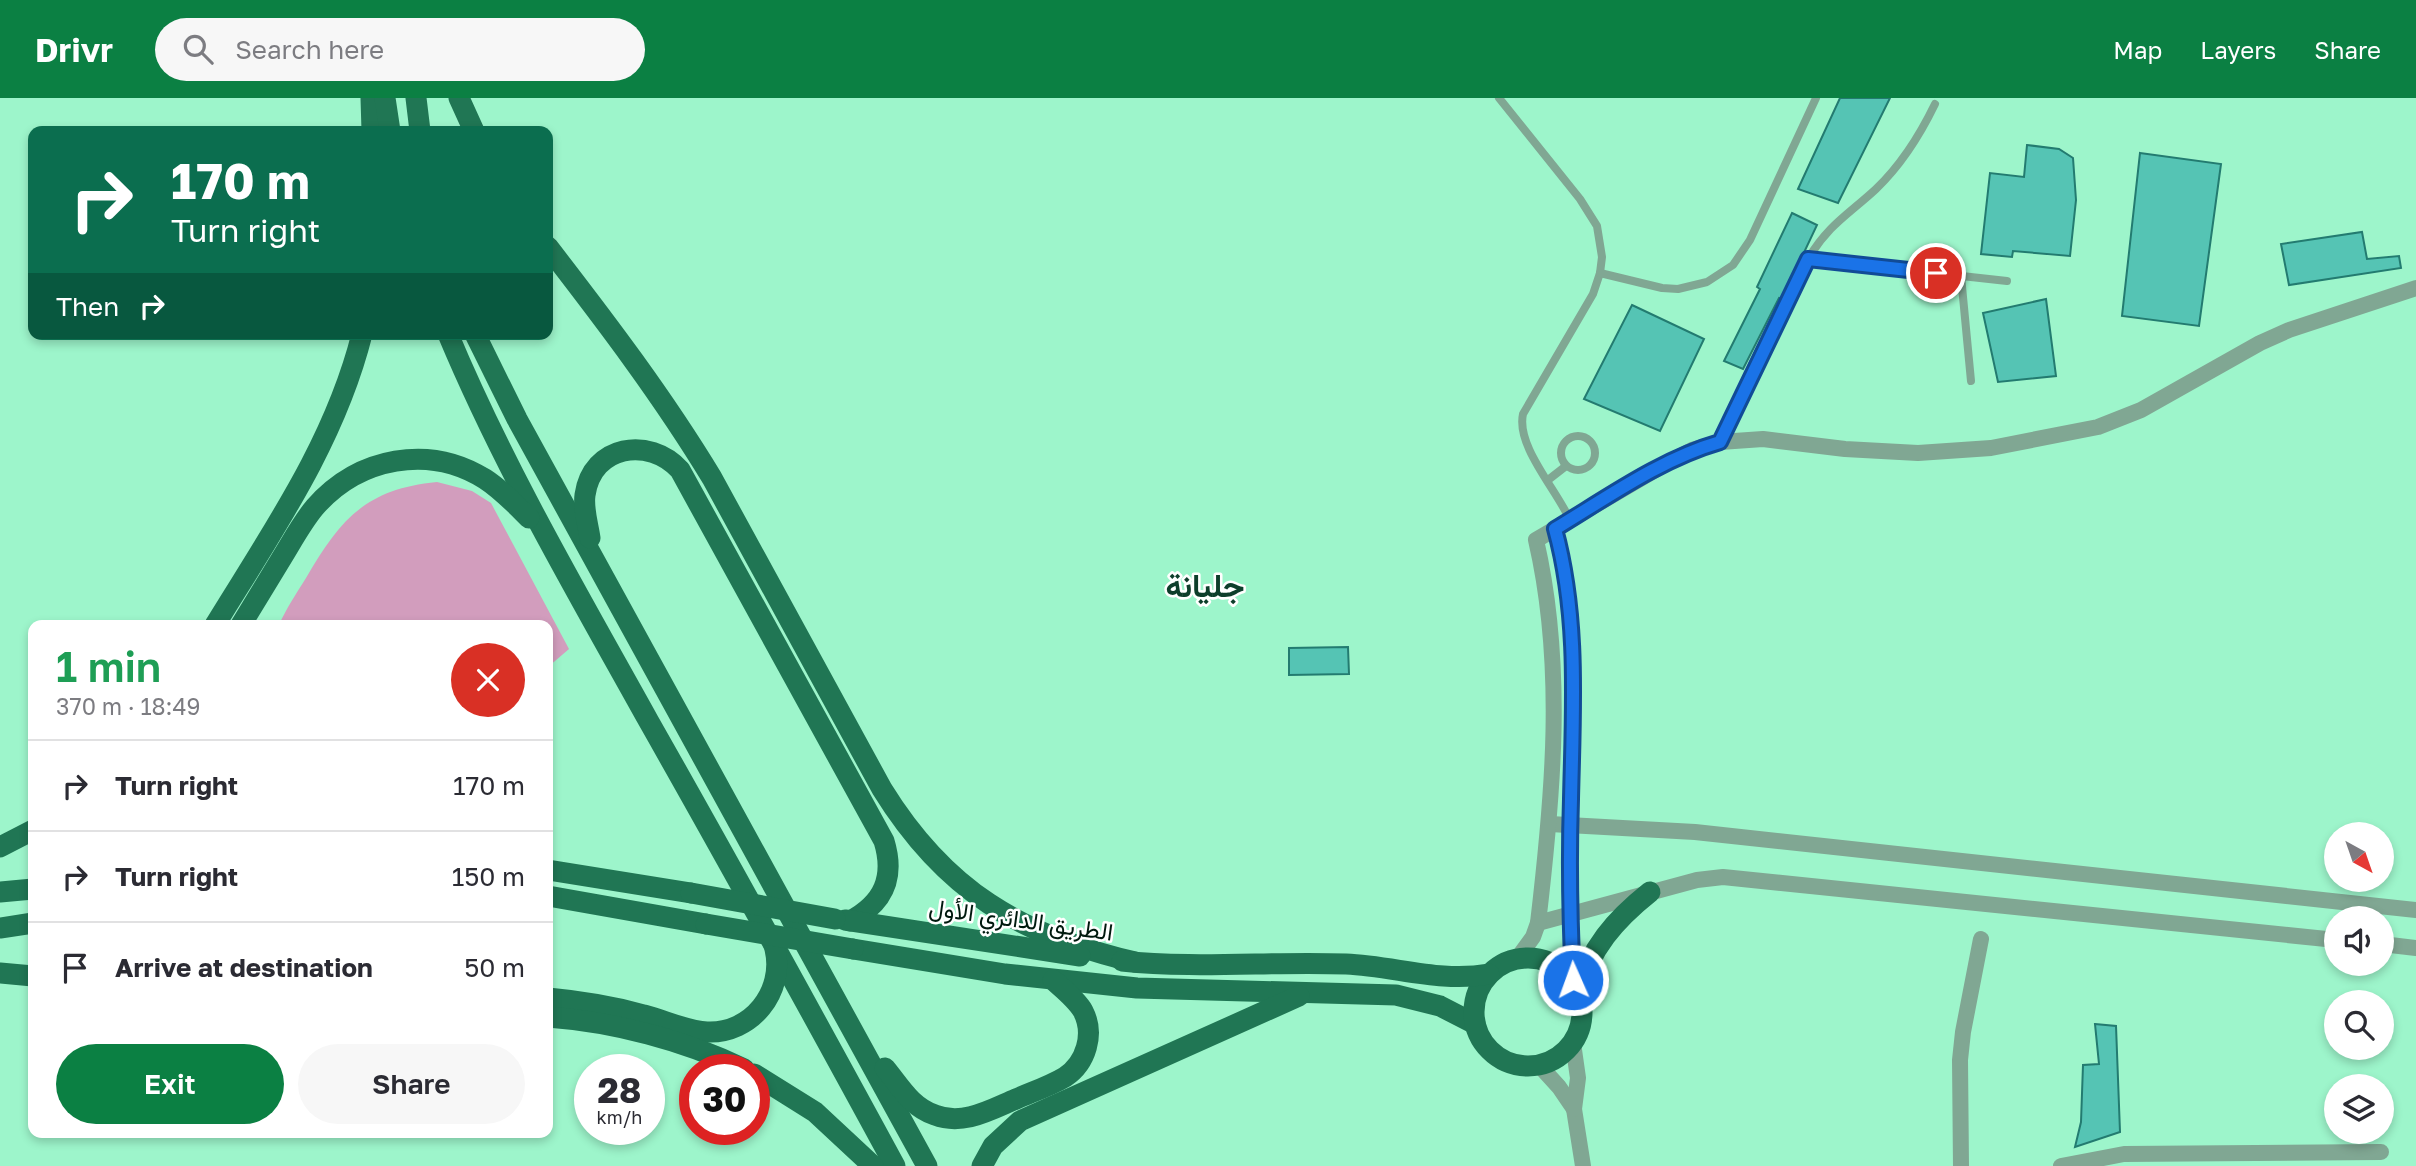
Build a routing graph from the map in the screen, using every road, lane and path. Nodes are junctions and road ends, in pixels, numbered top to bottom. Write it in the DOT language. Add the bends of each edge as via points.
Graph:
graph roads {
  1 [pos="371,98"];
  2 [pos="385,98"];
  3 [pos="416,98"];
  4 [pos="459,98"];
  5 [pos="1499,98"];
  6 [pos="1816,98"];
  7 [pos="1935,104"];
  8 [pos="372,126"];
  9 [pos="389,126"];
  10 [pos="419,126"];
  11 [pos="472,126"];
  12 [pos="553,254"];
  13 [pos="1808,259"];
  14 [pos="1600,273"];
  15 [pos="1961,276"];
  16 [pos="2007,281"];
  17 [pos="2416,288"];
  18 [pos="360,340"];
  19 [pos="450,340"];
  20 [pos="478,340"];
  21 [pos="1971,382"];
  22 [pos="1720,442"];
  23 [pos="1566,466"];
  24 [pos="1548,480"];
  25 [pos="1570,520"];
  26 [pos="1555,529"];
  27 [pos="544,534"];
  28 [pos="591,551"];
  29 [pos="218,620"];
  30 [pos="245,620"];
  31 [pos="1550,824"];
  32 [pos="1570,825"];
  33 [pos="28,833"];
  34 [pos="0,847"];
  35 [pos="553,871"];
  36 [pos="28,889"];
  37 [pos="0,892"];
  38 [pos="1650,892"];
  39 [pos="553,897"];
  40 [pos="2416,910"];
  41 [pos="1570,915"];
  42 [pos="843,920"];
  43 [pos="1538,923"];
  44 [pos="28,924"];
  45 [pos="0,928"];
  46 [pos="1981,939"];
  47 [pos="2324,939"];
  48 [pos="774,944"];
  49 [pos="2394,945"];
  50 [pos="2416,948"];
  51 [pos="1517,959"];
  52 [pos="1135,962"];
  53 [pos="0,974"];
  54 [pos="1489,974"];
  55 [pos="28,976"];
  56 [pos="1053,980"];
  57 [pos="1576,986"];
  58 [pos="1306,992"];
  59 [pos="553,999"];
  60 [pos="553,1018"];
  61 [pos="1475,1024"];
  62 [pos="858,1040"];
  63 [pos="1573,1043"];
  64 [pos="707,1054"];
  65 [pos="1539,1065"];
  66 [pos="770,1084"];
  67 [pos="1574,1109"];
  68 [pos="2381,1152"];
  69 [pos="873,1166"];
  70 [pos="895,1166"];
  71 [pos="927,1166"];
  72 [pos="982,1166"];
  73 [pos="1583,1166"];
  74 [pos="1961,1166"];
  75 [pos="2061,1166"];
  1 -- 8 [label="main road"];
  2 -- 9 [label="main road"];
  3 -- 10 [label="main road"];
  4 -- 11 [label="main road"];
  5 -- 14 [label="lane" via="1590,212 1601,241"];
  6 -- 14 [label="lane" via="1750,240 1732,265 1707,282 1678,289"];
  7 -- 13 [label="lane" via="1903,158 1828,229"];
  12 -- 52 [label="main road" via="685,434 910,832 949,874 992,906 1069,943"];
  13 -- 15 [label="lane"];
  13 -- 22 [label="lane"];
  14 -- 24 [label="lane" via="1593,294 1523,414 1523,438"];
  15 -- 16 [label="lane"];
  15 -- 21 [label="lane"];
  17 -- 22 [label="street" via="2289,330 2141,410 2070,434 1991,448 1918,453 1763,439"];
  18 -- 29 [label="main road" via="346,388 317,455"];
  19 -- 27 [label="main road"];
  20 -- 28 [label="main road"];
  22 -- 25 [label="street" via="1692,450"];
  23 -- 23 [label="lane" via="1575,470 1589,466 1594,457 1591,443 1578,436 1564,442 1561,452"];
  23 -- 24 [label="lane"];
  24 -- 25 [label="lane"];
  25 -- 26 [label="street"];
  26 -- 31 [label="street" via="1536,540 1548,599 1554,667"];
  26 -- 32 [label="street" via="1565,568 1573,658"];
  27 -- 30 [label="main road" via="508,497 469,471 422,458 388,461 348,479 315,507"];
  27 -- 48 [label="main road"];
  28 -- 42 [label="main road" via="585,495 600,465 630,449 652,451 672,461 884,841 889,867 881,894 873,905"];
  28 -- 62 [label="main road"];
  31 -- 32 [label="street"];
  31 -- 43 [label="street"];
  32 -- 40 [label="street" via="1695,832"];
  32 -- 41 [label="street"];
  33 -- 34 [label="main road"];
  35 -- 42 [label="main road, الطريق الدائري الأول, bridge"];
  36 -- 37 [label="main road"];
  38 -- 41 [label="street"];
  38 -- 47 [label="street" via="1697,880 1748,878"];
  38 -- 57 [label="main road" via="1606,934"];
  39 -- 56 [label="main road, bridge"];
  41 -- 43 [label="street"];
  41 -- 57 [label="street"];
  42 -- 52 [label="main road, الطريق الدائري الأول"];
  43 -- 51 [label="street"];
  44 -- 45 [label="main road"];
  46 -- 74 [label="street" via="1960,1060"];
  48 -- 59 [label="main road" via="777,968 772,991 752,1018 728,1030 693,1030 632,1011"];
  48 -- 70 [label="main road"];
  49 -- 50 [label="street"];
  51 -- 54 [label="main road"];
  51 -- 57 [label="main road" via="1548,961"];
  52 -- 54 [label="main road, الطريق الدائري الأول" via="1349,964 1449,978"];
  53 -- 55 [label="main road"];
  54 -- 61 [label="main road" via="1475,1003"];
  56 -- 58 [label="main road" via="1136,988"];
  56 -- 62 [label="main road" via="1076,1001 1087,1021 1088,1044 1079,1064 1062,1079 975,1116 943,1118 923,1110"];
  57 -- 63 [label="main road" via="1583,1018"];
  58 -- 61 [label="main road" via="1396,995 1440,1006"];
  58 -- 72 [label="main road" via="1020,1121 993,1146"];
  60 -- 64 [label="main road" via="627,1029"];
  61 -- 65 [label="main road" via="1484,1044 1499,1058 1518,1066"];
  62 -- 71 [label="main road"];
  63 -- 65 [label="main road" via="1559,1057"];
  63 -- 67 [label="street" via="1578,1077"];
  65 -- 67 [label="street"];
  66 -- 69 [label="main road" via="815,1112"];
  67 -- 73 [label="street"];
  68 -- 75 [label="street" via="2124,1154"];
}
